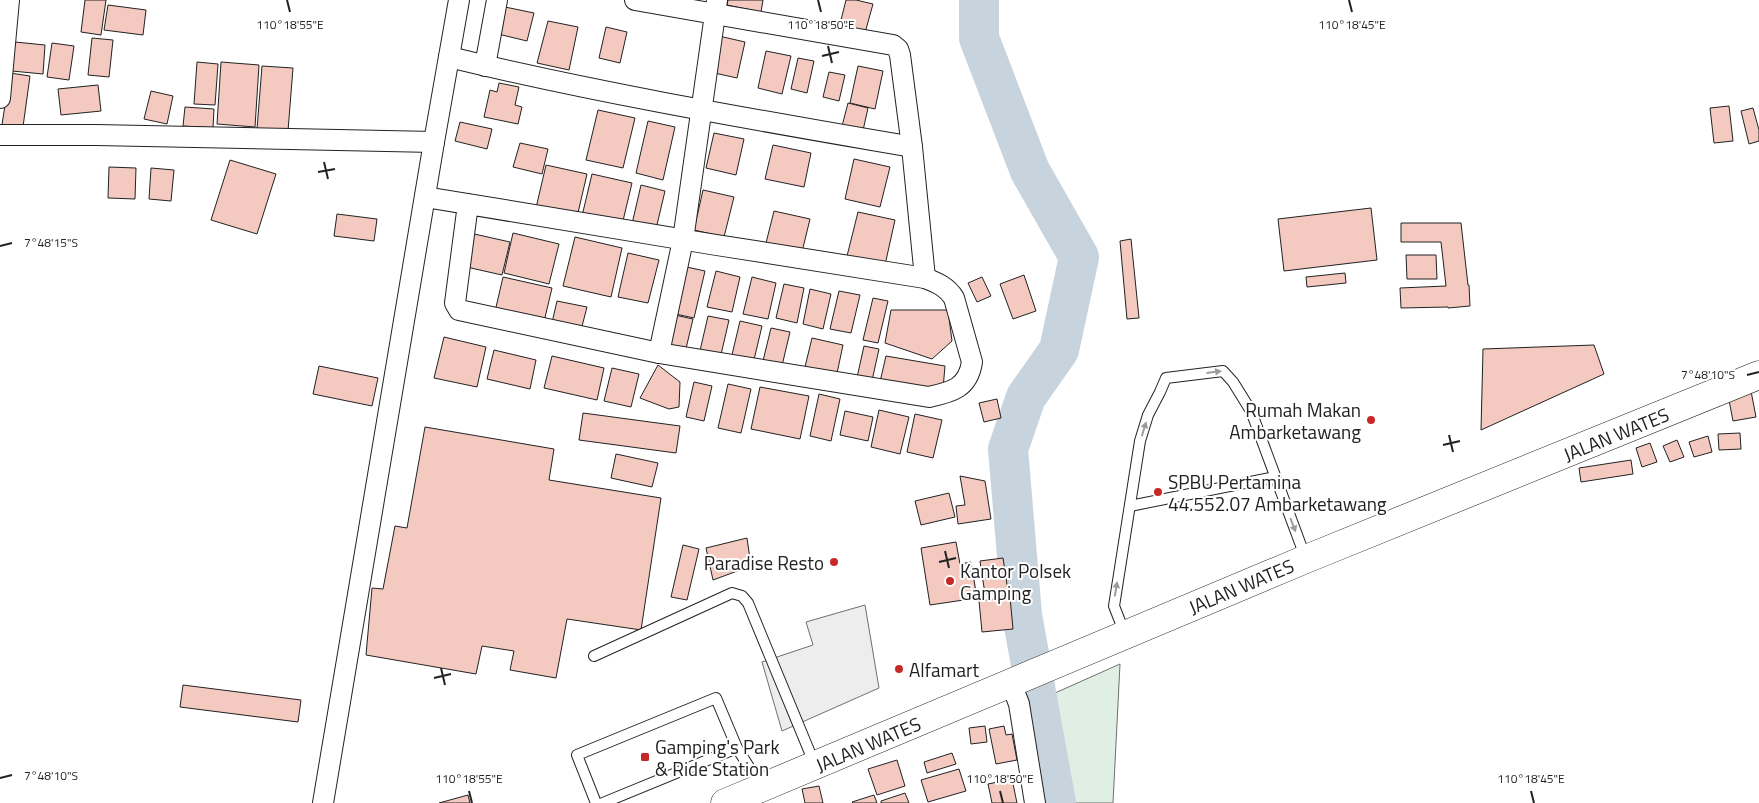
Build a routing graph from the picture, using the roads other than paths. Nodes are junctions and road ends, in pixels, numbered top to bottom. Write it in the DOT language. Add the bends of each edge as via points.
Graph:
graph roads {
  1 [pos="9,0"];
  2 [pos="459,0"];
  3 [pos="497,0"];
  4 [pos="635,0"];
  5 [pos="716,8"];
  6 [pos="449,57"];
  7 [pos="485,66"];
  8 [pos="0,98"];
  9 [pos="701,110"];
  10 [pos="0,135"];
  11 [pos="434,142"];
  12 [pos="912,147"];
  13 [pos="425,197"];
  14 [pos="468,204"];
  15 [pos="683,240"];
  16 [pos="926,278"];
  17 [pos="659,353"];
  18 [pos="1759,375"];
  19 [pos="1275,477"];
  20 [pos="1130,506"];
  21 [pos="1306,559"];
  22 [pos="1125,635"];
  23 [pos="594,656"];
  24 [pos="1020,679"];
  25 [pos="736,748"];
  26 [pos="816,766"];
  27 [pos="762,788"];
  28 [pos="323,803"];
  29 [pos="596,803"];
  30 [pos="604,803"];
  31 [pos="725,803"];
  32 [pos="1035,803"];
  1 -- 8 [label="street"];
  2 -- 6 [label="street"];
  3 -- 7 [label="street"];
  4 -- 5 [label="street"];
  5 -- 9 [label="street"];
  5 -- 12 [label="street" via="893,45 900,56"];
  6 -- 7 [label="street"];
  6 -- 11 [label="street"];
  7 -- 9 [label="street"];
  9 -- 12 [label="street"];
  9 -- 15 [label="street"];
  10 -- 11 [label="street"];
  11 -- 13 [label="street"];
  12 -- 16 [label="street"];
  13 -- 14 [label="street"];
  13 -- 28 [label="street"];
  14 -- 15 [label="street"];
  14 -- 17 [label="street" via="455,303 459,310"];
  15 -- 16 [label="street"];
  15 -- 17 [label="street"];
  16 -- 17 [label="street" via="948,289 954,298 972,362 963,385 948,393 929,397"];
  18 -- 21 [label="highway, JALAN WATES"];
  19 -- 20 [label="lane"];
  20 -- 19 [label="lane, one-way" via="1140,441 1148,415 1166,378 1223,371 1251,411"];
  19 -- 21 [label="lane, one-way"];
  22 -- 20 [label="lane, one-way" via="1114,606"];
  21 -- 22 [label="highway, JALAN WATES"];
  22 -- 24 [label="highway, JALAN WATES"];
  23 -- 26 [label="lane" via="732,593 738,594 748,603"];
  24 -- 26 [label="highway, JALAN WATES"];
  24 -- 32 [label="street" via="1019,704"];
  25 -- 27 [label="lane"];
  25 -- 29 [label="lane" via="716,698 577,755"];
  25 -- 30 [label="lane"];
  26 -- 27 [label="highway, JALAN WATES"];
  27 -- 31 [label="highway, JALAN WATES"];
}
